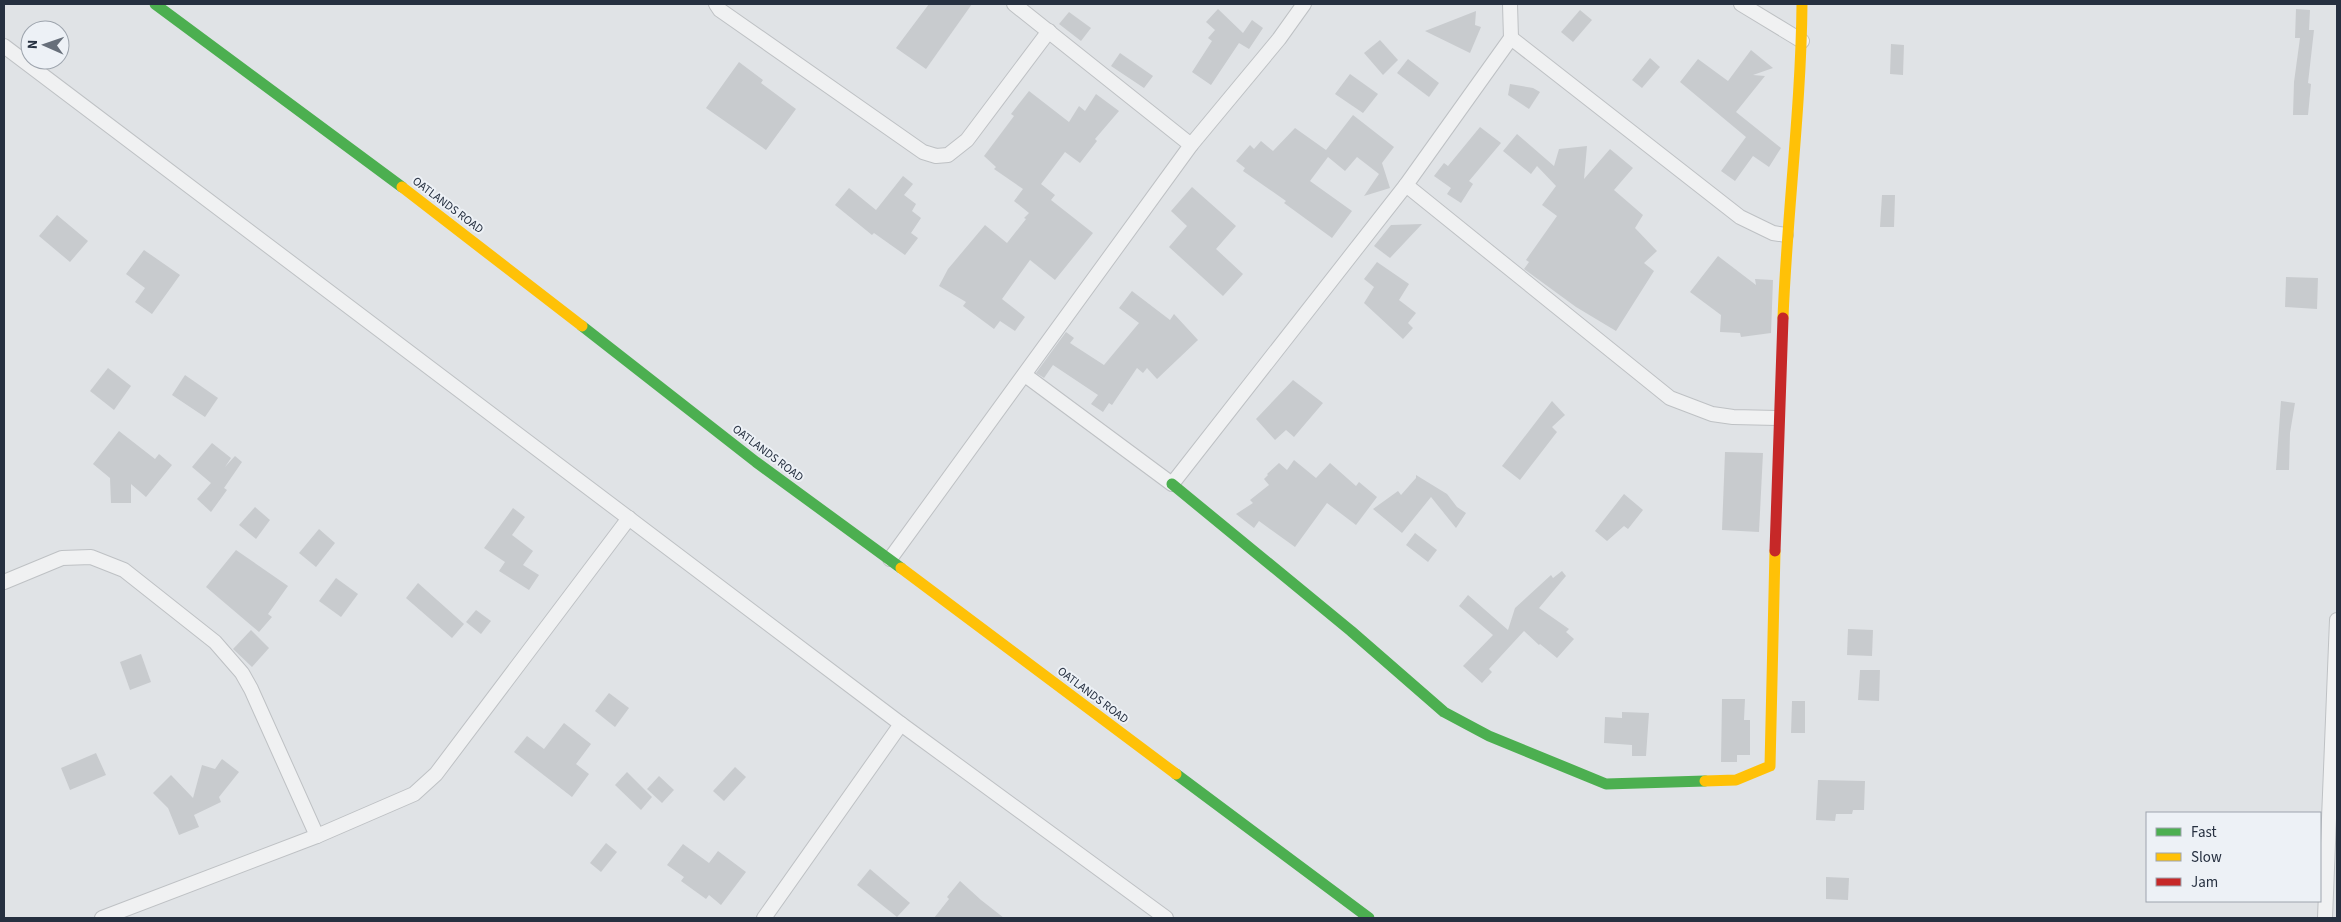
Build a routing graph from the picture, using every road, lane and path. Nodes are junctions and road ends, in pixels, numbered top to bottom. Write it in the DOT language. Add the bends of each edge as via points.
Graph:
graph roads {
  1 [pos="155,4"];
  2 [pos="716,4"];
  3 [pos="1014,4"];
  4 [pos="1304,4"];
  5 [pos="1510,4"];
  6 [pos="1740,4"];
  7 [pos="1802,4"];
  8 [pos="1048,31"];
  9 [pos="1511,38"];
  10 [pos="1802,41"];
  11 [pos="5,50"];
  12 [pos="1191,145"];
  13 [pos="1406,185"];
  14 [pos="1786,235"];
  15 [pos="1025,375"];
  16 [pos="1777,418"];
  17 [pos="1172,484"];
  18 [pos="629,518"];
  19 [pos="890,559"];
  20 [pos="4,582"];
  21 [pos="2337,620"];
  22 [pos="2335,694"];
  23 [pos="901,724"];
  24 [pos="317,836"];
  25 [pos="2332,871"];
  26 [pos="102,918"];
  27 [pos="764,918"];
  28 [pos="1166,918"];
  29 [pos="1369,918"];
  30 [pos="2325,918"];
  1 -- 19 [label="street, OATLANDS ROAD" via="446,220 756,462"];
  2 -- 8 [label="street" via="720,10 915,146 936,156 948,155 967,140"];
  3 -- 8 [label="street"];
  4 -- 12 [label="street"];
  5 -- 9 [label="street"];
  6 -- 10 [label="street"];
  7 -- 10 [label="street"];
  8 -- 12 [label="street"];
  9 -- 13 [label="street"];
  9 -- 14 [label="street" via="1740,217 1774,233"];
  10 -- 14 [label="street"];
  11 -- 18 [label="street"];
  12 -- 15 [label="street"];
  13 -- 16 [label="street" via="1670,398 1712,414"];
  13 -- 17 [label="street"];
  14 -- 16 [label="street"];
  15 -- 17 [label="street"];
  15 -- 19 [label="street"];
  16 -- 17 [label="street" via="1770,766 1736,780 1606,784 1489,736 1444,712"];
  18 -- 23 [label="street"];
  18 -- 24 [label="street" via="436,774 414,794"];
  19 -- 29 [label="street, OATLANDS ROAD"];
  20 -- 24 [label="street" via="62,558 91,558 124,570 215,642 242,673 251,689"];
  21 -- 22 [label="street"];
  22 -- 25 [label="street"];
  23 -- 27 [label="street"];
  23 -- 28 [label="street"];
  24 -- 26 [label="street"];
  25 -- 30 [label="street"];
}
